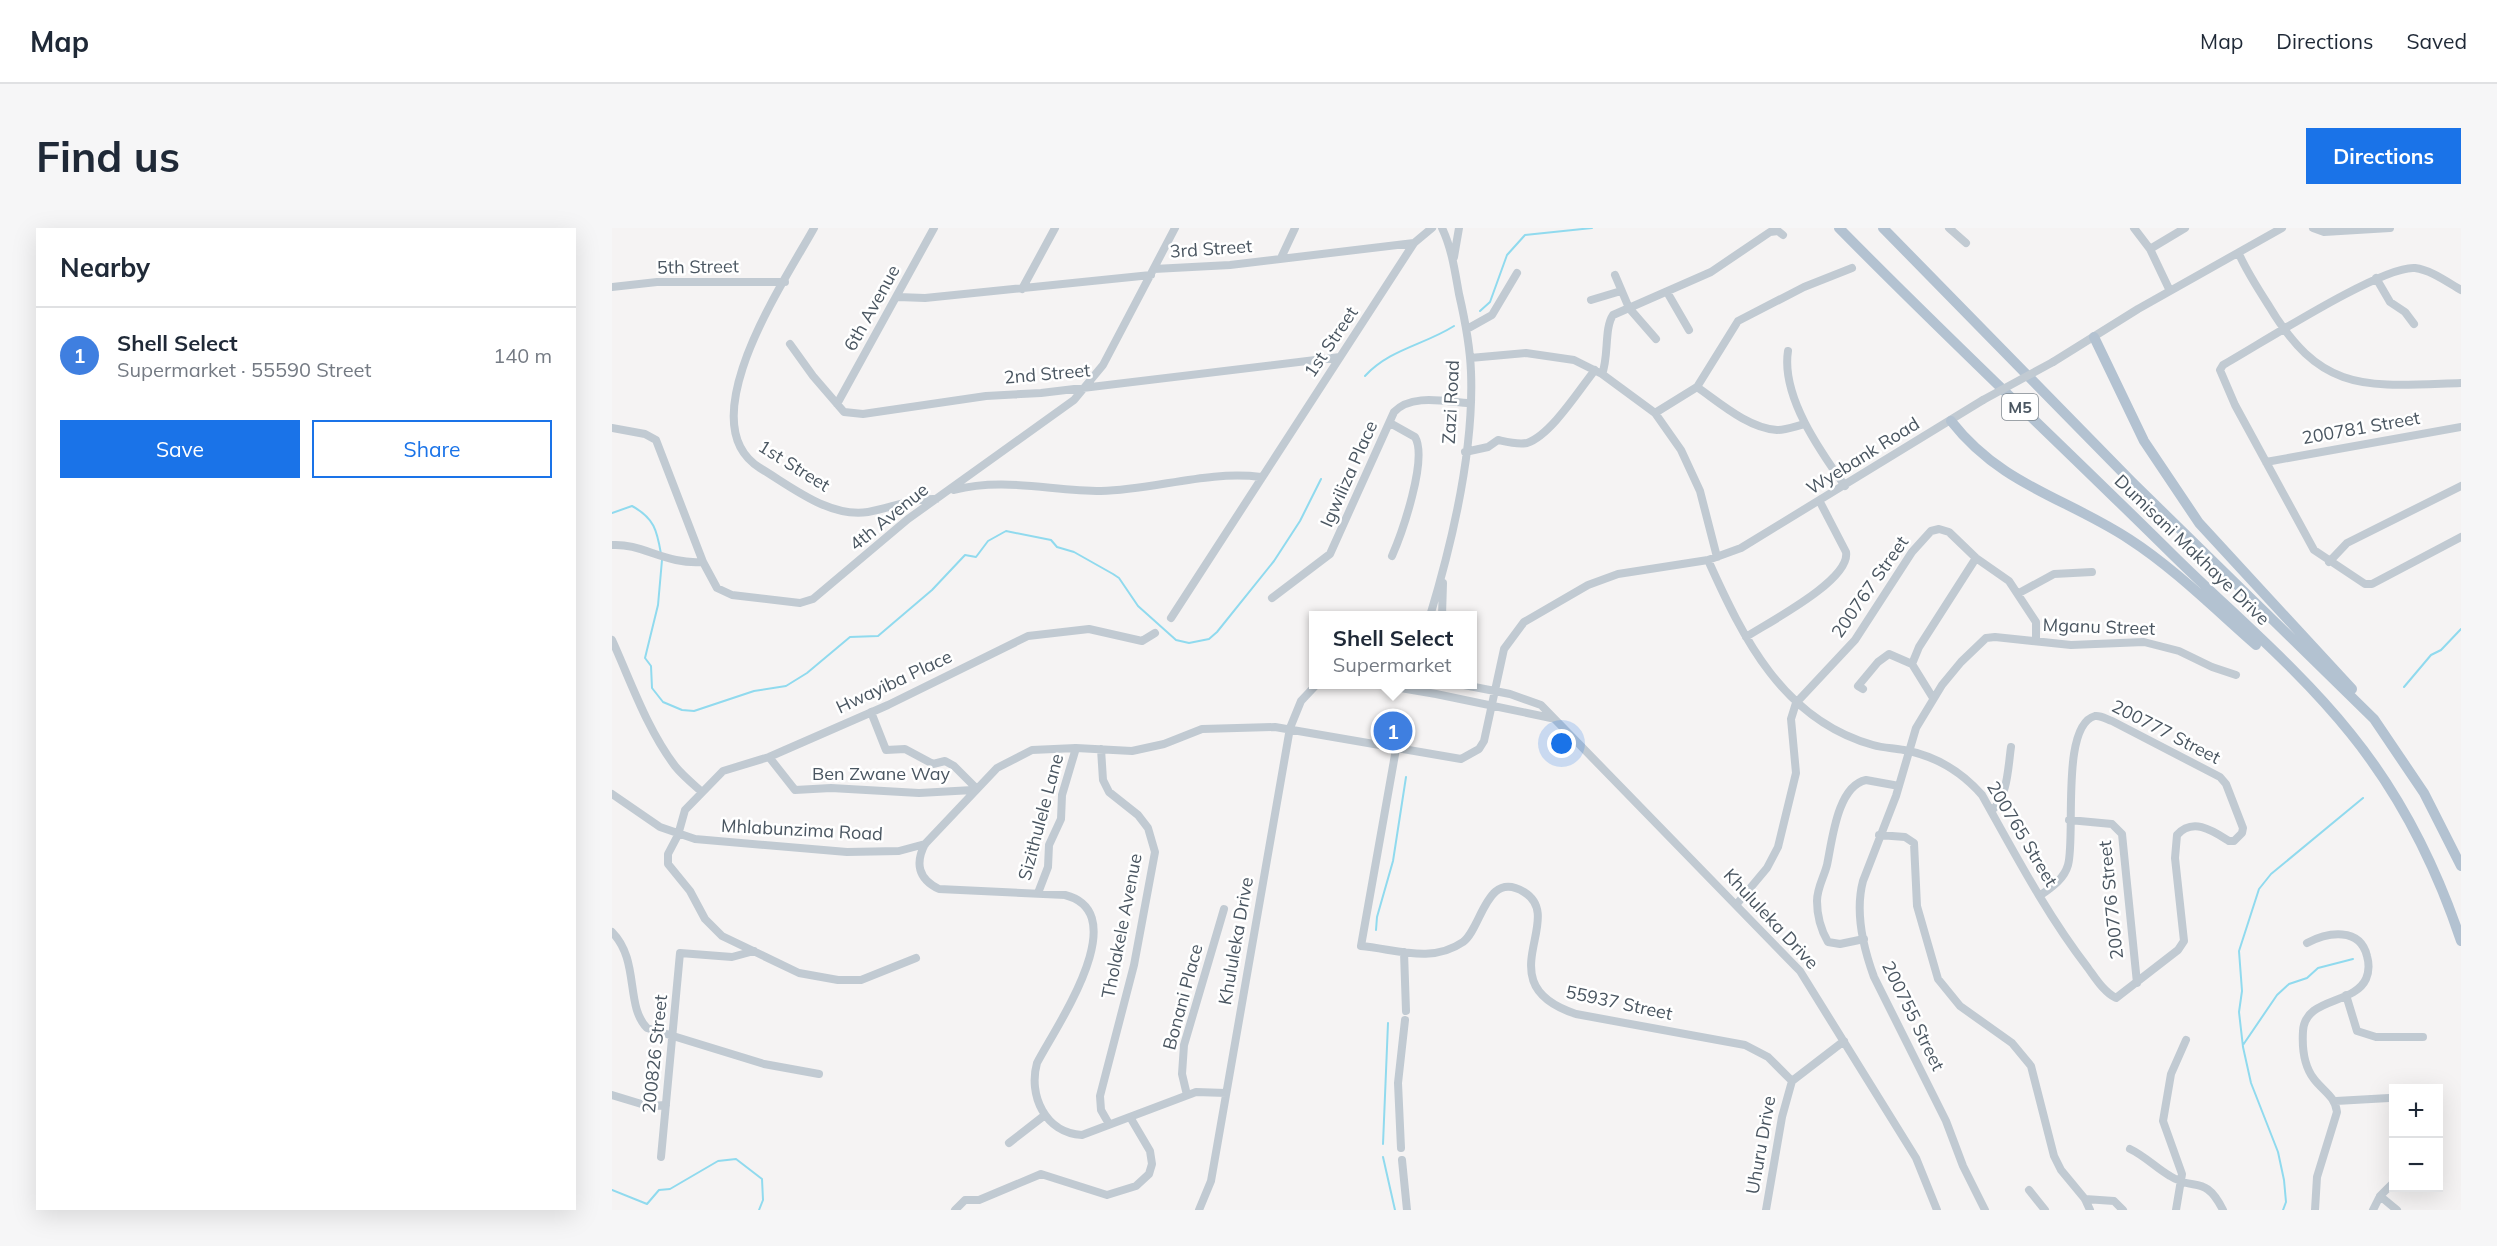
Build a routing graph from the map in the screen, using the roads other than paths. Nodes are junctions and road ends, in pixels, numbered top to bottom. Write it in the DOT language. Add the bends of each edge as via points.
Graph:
graph roads {
  1 [pos="814,228"];
  2 [pos="934,228"];
  3 [pos="1055,228"];
  4 [pos="1175,228"];
  5 [pos="1295,228"];
  6 [pos="1432,228"];
  7 [pos="1442,228"];
  8 [pos="1459,228"];
  9 [pos="1839,228"];
  10 [pos="1883,228"];
  11 [pos="1949,228"];
  12 [pos="2134,228"];
  13 [pos="2185,228"];
  14 [pos="2282,228"];
  15 [pos="2313,228"];
  16 [pos="2390,228"];
  17 [pos="1783,236"];
  18 [pos="1414,243"];
  19 [pos="1966,243"];
  20 [pos="2150,249"];
  21 [pos="2239,254"];
  22 [pos="1281,258"];
  23 [pos="1453,262"];
  24 [pos="1852,268"];
  25 [pos="1152,272"];
  26 [pos="1516,273"];
  27 [pos="1615,275"];
  28 [pos="2376,278"];
  29 [pos="785,282"];
  30 [pos="612,287"];
  31 [pos="1022,289"];
  32 [pos="2461,290"];
  33 [pos="1621,291"];
  34 [pos="2170,291"];
  35 [pos="1667,292"];
  36 [pos="898,297"];
  37 [pos="1591,300"];
  38 [pos="1629,308"];
  39 [pos="2414,324"];
  40 [pos="1467,329"];
  41 [pos="2283,329"];
  42 [pos="1689,330"];
  43 [pos="2094,337"];
  44 [pos="1656,339"];
  45 [pos="790,344"];
  46 [pos="1788,351"];
  47 [pos="1340,357"];
  48 [pos="1470,358"];
  49 [pos="1598,372"];
  50 [pos="2461,383"];
  51 [pos="1697,387"];
  52 [pos="1084,388"];
  53 [pos="1470,403"];
  54 [pos="837,404"];
  55 [pos="1655,413"];
  56 [pos="1951,421"];
  57 [pos="1390,423"];
  58 [pos="1805,424"];
  59 [pos="2461,427"];
  60 [pos="612,428"];
  61 [pos="1465,452"];
  62 [pos="2266,462"];
  63 [pos="1261,477"];
  64 [pos="1845,486"];
  65 [pos="2461,486"];
  66 [pos="948,492"];
  67 [pos="936,499"];
  68 [pos="1820,502"];
  69 [pos="2461,537"];
  70 [pos="612,545"];
  71 [pos="1392,556"];
  72 [pos="1712,558"];
  73 [pos="1976,558"];
  74 [pos="703,562"];
  75 [pos="2329,562"];
  76 [pos="2092,572"];
  77 [pos="1442,579"];
  78 [pos="2019,592"];
  79 [pos="1272,598"];
  80 [pos="1431,611"];
  81 [pos="1442,611"];
  82 [pos="1171,618"];
  83 [pos="1155,633"];
  84 [pos="1746,637"];
  85 [pos="612,640"];
  86 [pos="2036,641"];
  87 [pos="1912,664"];
  88 [pos="2236,675"];
  89 [pos="1477,688"];
  90 [pos="1312,689"];
  91 [pos="1436,689"];
  92 [pos="1863,689"];
  93 [pos="1494,691"];
  94 [pos="2312,691"];
  95 [pos="1933,698"];
  96 [pos="1796,703"];
  97 [pos="1493,706"];
  98 [pos="871,712"];
  99 [pos="1551,718"];
  100 [pos="2374,719"];
  101 [pos="1290,728"];
  102 [pos="2011,747"];
  103 [pos="1076,748"];
  104 [pos="1101,749"];
  105 [pos="1395,749"];
  106 [pos="1908,751"];
  107 [pos="769,757"];
  108 [pos="1899,786"];
  109 [pos="975,789"];
  110 [pos="702,792"];
  111 [pos="612,794"];
  112 [pos="1991,811"];
  113 [pos="2069,820"];
  114 [pos="678,835"];
  115 [pos="1879,835"];
  116 [pos="925,844"];
  117 [pos="2461,866"];
  118 [pos="1038,893"];
  119 [pos="2041,896"];
  120 [pos="1736,905"];
  121 [pos="1224,909"];
  122 [pos="612,932"];
  123 [pos="1864,939"];
  124 [pos="2461,941"];
  125 [pos="2307,943"];
  126 [pos="754,951"];
  127 [pos="1404,952"];
  128 [pos="916,958"];
  129 [pos="2137,983"];
  130 [pos="2346,995"];
  131 [pos="1406,1011"];
  132 [pos="1405,1020"];
  133 [pos="2423,1037"];
  134 [pos="673,1038"];
  135 [pos="2186,1040"];
  136 [pos="1844,1041"];
  137 [pos="819,1074"];
  138 [pos="1792,1081"];
  139 [pos="1226,1094"];
  140 [pos="612,1095"];
  141 [pos="1186,1095"];
  142 [pos="2389,1098"];
  143 [pos="2336,1101"];
  144 [pos="666,1105"];
  145 [pos="1045,1115"];
  146 [pos="1130,1117"];
  147 [pos="1109,1124"];
  148 [pos="1009,1143"];
  149 [pos="1401,1148"];
  150 [pos="2130,1149"];
  151 [pos="661,1157"];
  152 [pos="1402,1160"];
  153 [pos="2182,1181"];
  154 [pos="2389,1187"];
  155 [pos="2029,1190"];
  156 [pos="2380,1196"];
  157 [pos="2085,1199"];
  158 [pos="956,1210"];
  159 [pos="1198,1210"];
  160 [pos="1407,1210"];
  161 [pos="1766,1210"];
  162 [pos="1937,1210"];
  163 [pos="1985,1210"];
  164 [pos="2045,1210"];
  165 [pos="2090,1210"];
  166 [pos="2123,1210"];
  167 [pos="2176,1210"];
  168 [pos="2223,1210"];
  169 [pos="2315,1210"];
  170 [pos="2373,1210"];
  171 [pos="2397,1210"];
  1 -- 29 [label="street, 1st Street"];
  2 -- 36 [label="street, 6th Avenue"];
  3 -- 31 [label="street"];
  4 -- 25 [label="street, 4th Avenue"];
  5 -- 22 [label="street"];
  6 -- 18 [label="street, 1st Street"];
  7 -- 23 [label="street, Zazi Road"];
  8 -- 23 [label="street"];
  9 -- 94 [label="main road, Dumisani Makhaye Drive / M5"];
  10 -- 100 [label="main road, Dumisani Makhaye Drive / M5" via="2132,482"];
  11 -- 19 [label="street"];
  12 -- 20 [label="street"];
  13 -- 20 [label="street"];
  14 -- 21 [label="street, Wyebank Road"];
  15 -- 16 [label="street" via="2328,232"];
  17 -- 35 [label="street" via="1778,231 1770,232 1711,272"];
  18 -- 22 [label="street, 3rd Street"];
  18 -- 47 [label="street, 1st Street"];
  20 -- 34 [label="street"];
  21 -- 34 [label="street, Wyebank Road"];
  21 -- 41 [label="street"];
  22 -- 25 [label="street, 3rd Street"];
  23 -- 40 [label="street, Zazi Road"];
  24 -- 51 [label="street" via="1804,287 1738,321"];
  25 -- 31 [label="street, 3rd Street"];
  25 -- 52 [label="street, 4th Avenue" via="1103,365"];
  26 -- 40 [label="street" via="1498,309"];
  27 -- 33 [label="street"];
  28 -- 32 [label="street" via="2418,268"];
  28 -- 39 [label="street" via="2390,303 2405,312"];
  28 -- 41 [label="street"];
  29 -- 30 [label="street, 5th Street" via="657,282"];
  29 -- 67 [label="street, 1st Street" via="735,390 734,429 746,457 779,480 846,514"];
  31 -- 36 [label="street, 3rd Street"];
  33 -- 37 [label="street"];
  33 -- 38 [label="street"];
  34 -- 43 [label="street, Wyebank Road"];
  35 -- 38 [label="street"];
  35 -- 42 [label="street"];
  36 -- 54 [label="street, 6th Avenue"];
  38 -- 44 [label="street"];
  38 -- 49 [label="street" via="1610,319 1607,359"];
  40 -- 48 [label="street, Zazi Road"];
  41 -- 50 [label="street" via="2307,357 2339,376 2370,383"];
  41 -- 62 [label="street" via="2220,370"];
  43 -- 56 [label="street, Wyebank Road, bridge"];
  43 -- 100 [label="main road" via="2144,441 2199,523 2343,679"];
  45 -- 54 [label="street"];
  46 -- 58 [label="street" via="1791,383"];
  47 -- 52 [label="street, 2nd Street"];
  47 -- 63 [label="street, 1st Street"];
  48 -- 49 [label="street, 200765 Street" via="1538,354 1574,360"];
  48 -- 53 [label="street, Zazi Road"];
  49 -- 55 [label="street, 200765 Street"];
  49 -- 61 [label="street" via="1534,439 1524,444 1498,440 1488,447"];
  51 -- 55 [label="street"];
  51 -- 58 [label="street" via="1733,412 1768,428 1784,430"];
  52 -- 54 [label="street, 2nd Street" via="986,396 873,414 844,412"];
  52 -- 66 [label="street, 4th Avenue" via="1074,400"];
  53 -- 57 [label="street, Igwiliza Place" via="1413,401 1400,406"];
  53 -- 61 [label="street, Zazi Road"];
  55 -- 72 [label="street, 200765 Street" via="1681,450 1700,490"];
  56 -- 64 [label="street, Wyebank Road"];
  56 -- 94 [label="main road" via="1984,456 2010,475 2109,527 2152,555"];
  57 -- 71 [label="street" via="1415,437 1419,451 1411,506"];
  57 -- 79 [label="street, Igwiliza Place" via="1330,554"];
  58 -- 64 [label="street"];
  59 -- 62 [label="street, 200781 Street"];
  60 -- 74 [label="street, 4th Avenue" via="656,440"];
  61 -- 77 [label="street, Zazi Road"];
  62 -- 75 [label="street" via="2314,550"];
  63 -- 66 [label="street" via="1115,490 997,484"];
  63 -- 82 [label="street, 1st Street"];
  64 -- 68 [label="street, Wyebank Road"];
  65 -- 75 [label="street" via="2348,543"];
  66 -- 67 [label="street, 4th Avenue"];
  67 -- 74 [label="street, 4th Avenue" via="847,572 800,603 725,593 717,588"];
  68 -- 72 [label="street, Wyebank Road" via="1741,548"];
  68 -- 84 [label="street" via="1846,552 1842,569 1825,586"];
  69 -- 75 [label="street" via="2372,584 2365,584"];
  70 -- 74 [label="street" via="624,545 681,563"];
  72 -- 84 [label="street, 200765 Street" via="1730,612"];
  72 -- 93 [label="street, Wyebank Road" via="1618,574 1588,585 1530,617 1504,649"];
  73 -- 78 [label="street, 200767 Street" via="2004,576"];
  73 -- 87 [label="street"];
  73 -- 96 [label="street, 200767 Street" via="1949,532 1931,531 1912,552 1855,640"];
  76 -- 78 [label="street" via="2054,574"];
  77 -- 80 [label="street, Zazi Road"];
  77 -- 81 [label="street, Zazi Road"];
  78 -- 86 [label="street, 200767 Street" via="2036,622"];
  83 -- 98 [label="street, Hwayiba Place" via="1142,641 1089,629 1028,636"];
  84 -- 96 [label="street, 200765 Street"];
  85 -- 110 [label="street" via="669,756"];
  86 -- 88 [label="street, Mganu Street" via="2071,645 2144,642 2179,651"];
  86 -- 95 [label="street, Mganu Street" via="1986,638"];
  87 -- 92 [label="street" via="1896,655 1884,656 1858,686"];
  87 -- 95 [label="street"];
  89 -- 93 [label="street, Khululeka Drive"];
  90 -- 101 [label="street, Khululeka Drive" via="1301,701"];
  91 -- 97 [label="street"];
  93 -- 97 [label="street, Wyebank Road"];
  93 -- 99 [label="street, Khululeka Drive" via="1541,705"];
  94 -- 124 [label="main road, Dumisani Makhaye Drive / M5" via="2350,732 2400,803 2438,879"];
  95 -- 106 [label="street, Mganu Street"];
  96 -- 106 [label="street, 200765 Street" via="1848,737"];
  96 -- 120 [label="street" via="1791,719 1796,773 1778,847 1767,868"];
  97 -- 99 [label="street"];
  97 -- 105 [label="street, Wyebank Road" via="1484,741 1461,759"];
  98 -- 107 [label="street, Hwayiba Place"];
  98 -- 109 [label="street" via="886,750 905,749 933,764 945,762 954,766"];
  99 -- 120 [label="street, Khululeka Drive"];
  100 -- 117 [label="main road, Dumisani Makhaye Drive / M5" via="2424,793"];
  101 -- 104 [label="street, Wyebank Road" via="1202,729 1148,749"];
  101 -- 105 [label="street, Wyebank Road"];
  101 -- 139 [label="street, Khululeka Drive"];
  102 -- 112 [label="street" via="2001,799"];
  103 -- 104 [label="street, Wyebank Road"];
  103 -- 109 [label="street, Wyebank Road" via="1024,753 997,768"];
  103 -- 118 [label="street, Sizithulele Lane" via="1062,795 1061,819 1049,845 1048,867"];
  104 -- 147 [label="street, Tholakele Avenue" via="1106,786 1148,828 1155,852 1134,965 1100,1096 1101,1110"];
  105 -- 127 [label="street, 55937 Street" via="1361,946"];
  106 -- 108 [label="street, Mganu Street"];
  106 -- 112 [label="street, 200765 Street" via="1941,762 1964,776"];
  107 -- 109 [label="street, Ben Zwane Way" via="795,790 919,793"];
  107 -- 110 [label="street, Hwayiba Place" via="723,771"];
  108 -- 115 [label="street, 200755 Street"];
  108 -- 123 [label="street" via="1866,780 1847,795 1834,827 1819,887 1819,913 1828,942"];
  109 -- 116 [label="street, Wyebank Road"];
  110 -- 114 [label="street, Hwayiba Place" via="685,810"];
  111 -- 114 [label="street, Mhlabunzima Road"];
  112 -- 119 [label="street, 200765 Street"];
  113 -- 119 [label="street, 200777 Street" via="2068,864 2059,881"];
  113 -- 129 [label="street, 200776 Street" via="2112,824 2122,834"];
  113 -- 129 [label="street, 200777 Street" via="2072,771 2081,729 2085,722 2099,716 2220,777 2226,784 2242,833 2234,841 2199,826 2188,826 2177,835 2175,858 2184,941"];
  114 -- 116 [label="street, Mhlabunzima Road" via="730,844 847,852 899,851"];
  114 -- 126 [label="street, Hwayiba Place" via="668,854 668,864 716,932"];
  115 -- 123 [label="street, 200755 Street" via="1860,894"];
  115 -- 157 [label="street" via="1905,837 1914,843 1917,906 1938,979 1960,1005 2012,1043 2027,1060 2038,1086 2054,1156"];
  116 -- 118 [label="street" via="918,858 920,869 927,882 939,890"];
  118 -- 145 [label="street" via="1078,899 1091,914 1095,936 1089,963 1036,1063 1033,1083"];
  119 -- 129 [label="street, 200765 Street" via="2070,944 2110,995 2116,998"];
  120 -- 136 [label="street, Khululeka Drive" via="1800,971"];
  121 -- 141 [label="street, Bonani Place" via="1184,1045 1182,1074"];
  122 -- 134 [label="street" via="628,955 644,1025"];
  123 -- 163 [label="street, 200755 Street" via="1874,976"];
  125 -- 130 [label="street" via="2329,934 2361,942 2368,960 2366,979"];
  126 -- 128 [label="street" via="799,973 846,981 861,980"];
  126 -- 134 [label="street, 200826 Street" via="732,957 680,953"];
  127 -- 131 [label="street"];
  127 -- 138 [label="street, 55937 Street" via="1426,955 1454,948 1473,931 1489,898 1506,888 1516,889 1536,906 1533,980 1536,991 1552,1005 1576,1014 1745,1045 1768,1057"];
  130 -- 133 [label="street" via="2357,1031 2376,1037"];
  130 -- 143 [label="street" via="2314,1010 2303,1030 2306,1065"];
  132 -- 149 [label="street" via="1398,1083"];
  134 -- 137 [label="street" via="764,1064"];
  134 -- 144 [label="street, 200826 Street"];
  135 -- 153 [label="street" via="2171,1074 2163,1121 2179,1161"];
  136 -- 138 [label="street, Uhuru Drive"];
  136 -- 162 [label="street, Khululeka Drive" via="1916,1158"];
  138 -- 161 [label="street, Uhuru Drive"];
  139 -- 141 [label="street" via="1203,1091"];
  139 -- 159 [label="street, Khululeka Drive" via="1211,1181"];
  140 -- 144 [label="street" via="648,1106"];
  141 -- 146 [label="street"];
  142 -- 143 [label="street"];
  143 -- 169 [label="street" via="2335,1121 2317,1177"];
  144 -- 151 [label="street, 200826 Street"];
  145 -- 147 [label="street" via="1058,1127 1078,1134"];
  145 -- 148 [label="street"];
  146 -- 147 [label="street"];
  146 -- 158 [label="street" via="1150,1150 1152,1164 1145,1179 1136,1186 1107,1194 1041,1174 979,1200 966,1200"];
  150 -- 153 [label="street"];
  152 -- 160 [label="street"];
  153 -- 167 [label="street"];
  153 -- 168 [label="street" via="2205,1186"];
  154 -- 156 [label="street"];
  155 -- 164 [label="street"];
  156 -- 170 [label="street"];
  156 -- 171 [label="street"];
  157 -- 165 [label="street"];
  157 -- 166 [label="street" via="2114,1201"];
}
